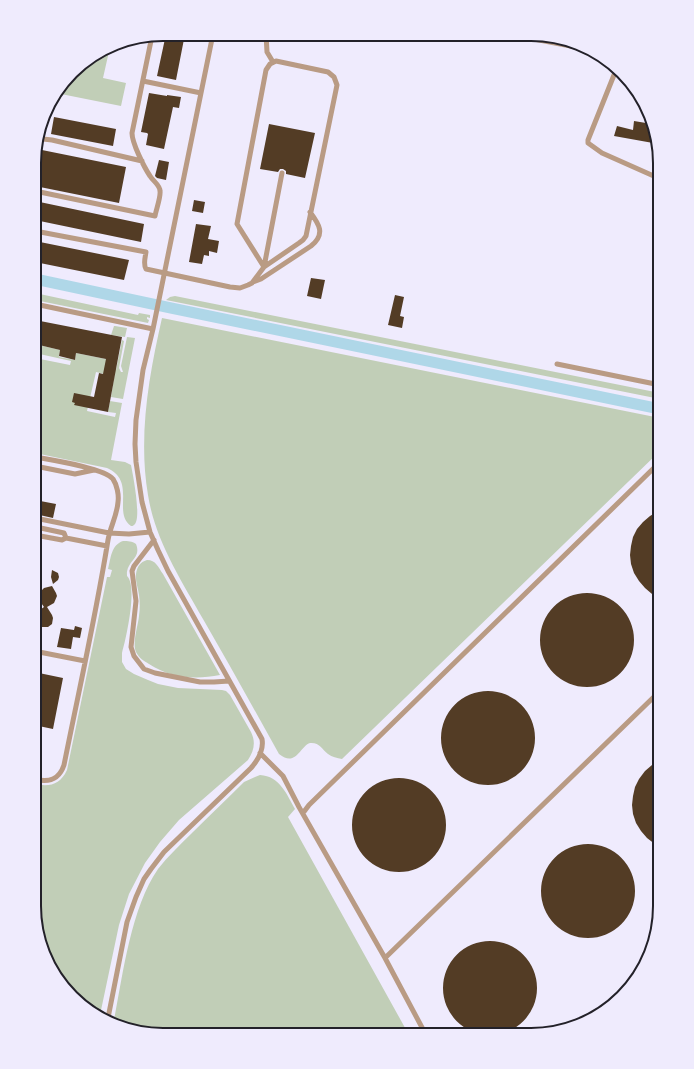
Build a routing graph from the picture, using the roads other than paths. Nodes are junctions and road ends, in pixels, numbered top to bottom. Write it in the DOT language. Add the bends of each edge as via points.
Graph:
graph roads {
  1 [pos="212,41"];
  2 [pos="266,41"];
  3 [pos="151,42"];
  4 [pos="273,62"];
  5 [pos="614,74"];
  6 [pos="143,81"];
  7 [pos="201,94"];
  8 [pos="44,139"];
  9 [pos="142,161"];
  10 [pos="282,173"];
  11 [pos="653,176"];
  12 [pos="41,192"];
  13 [pos="310,212"];
  14 [pos="41,232"];
  15 [pos="264,267"];
  16 [pos="164,273"];
  17 [pos="252,283"];
  18 [pos="41,305"];
  19 [pos="153,329"];
  20 [pos="557,364"];
  21 [pos="653,384"];
  22 [pos="41,458"];
  23 [pos="41,467"];
  24 [pos="653,469"];
  25 [pos="97,470"];
  26 [pos="41,519"];
  27 [pos="41,528"];
  28 [pos="150,532"];
  29 [pos="109,533"];
  30 [pos="41,536"];
  31 [pos="66,538"];
  32 [pos="154,540"];
  33 [pos="107,546"];
  34 [pos="41,652"];
  35 [pos="85,661"];
  36 [pos="229,681"];
  37 [pos="653,698"];
  38 [pos="260,753"];
  39 [pos="41,781"];
  40 [pos="303,814"];
  41 [pos="385,958"];
  42 [pos="109,1015"];
  43 [pos="422,1028"];
  1 -- 7 [label="lane"];
  2 -- 4 [label="lane" via="267,52"];
  3 -- 6 [label="lane"];
  4 -- 13 [label="lane" via="279,61 324,71 331,74 337,85"];
  4 -- 15 [label="lane" via="266,70 238,224"];
  5 -- 11 [label="lane" via="588,143 602,153"];
  6 -- 7 [label="lane"];
  6 -- 9 [label="lane" via="132,134"];
  7 -- 16 [label="lane"];
  8 -- 9 [label="lane"];
  9 -- 12 [label="lane" via="160,192 155,216"];
  10 -- 15 [label="lane"];
  13 -- 15 [label="lane" via="303,240"];
  13 -- 17 [label="lane" via="320,227 318,240"];
  14 -- 16 [label="lane" via="146,252 146,269"];
  15 -- 17 [label="lane"];
  16 -- 17 [label="lane" via="237,288"];
  16 -- 19 [label="lane"];
  18 -- 19 [label="lane"];
  19 -- 28 [label="lane" via="138,397 135,444 142,502"];
  20 -- 21 [label="lane"];
  22 -- 25 [label="lane"];
  23 -- 25 [label="lane" via="75,474"];
  24 -- 40 [label="lane" via="314,799"];
  25 -- 29 [label="lane" via="108,474 117,487 116,515"];
  26 -- 29 [label="lane"];
  27 -- 31 [label="lane" via="64,533"];
  28 -- 29 [label="lane"];
  28 -- 32 [label="lane"];
  29 -- 33 [label="lane"];
  30 -- 31 [label="lane" via="62,540"];
  31 -- 33 [label="lane"];
  32 -- 36 [label="lane"];
  32 -- 36 [label="lane" via="132,571 136,601 131,647 134,656 144,669 155,672 200,682"];
  33 -- 35 [label="lane"];
  34 -- 35 [label="lane"];
  35 -- 39 [label="lane" via="62,771 47,781"];
  36 -- 38 [label="lane" via="262,739"];
  37 -- 41 [label="lane"];
  38 -- 40 [label="lane" via="283,776"];
  38 -- 42 [label="lane" via="251,768 164,852 144,879 127,922"];
  40 -- 41 [label="lane"];
  41 -- 43 [label="lane"];
}
